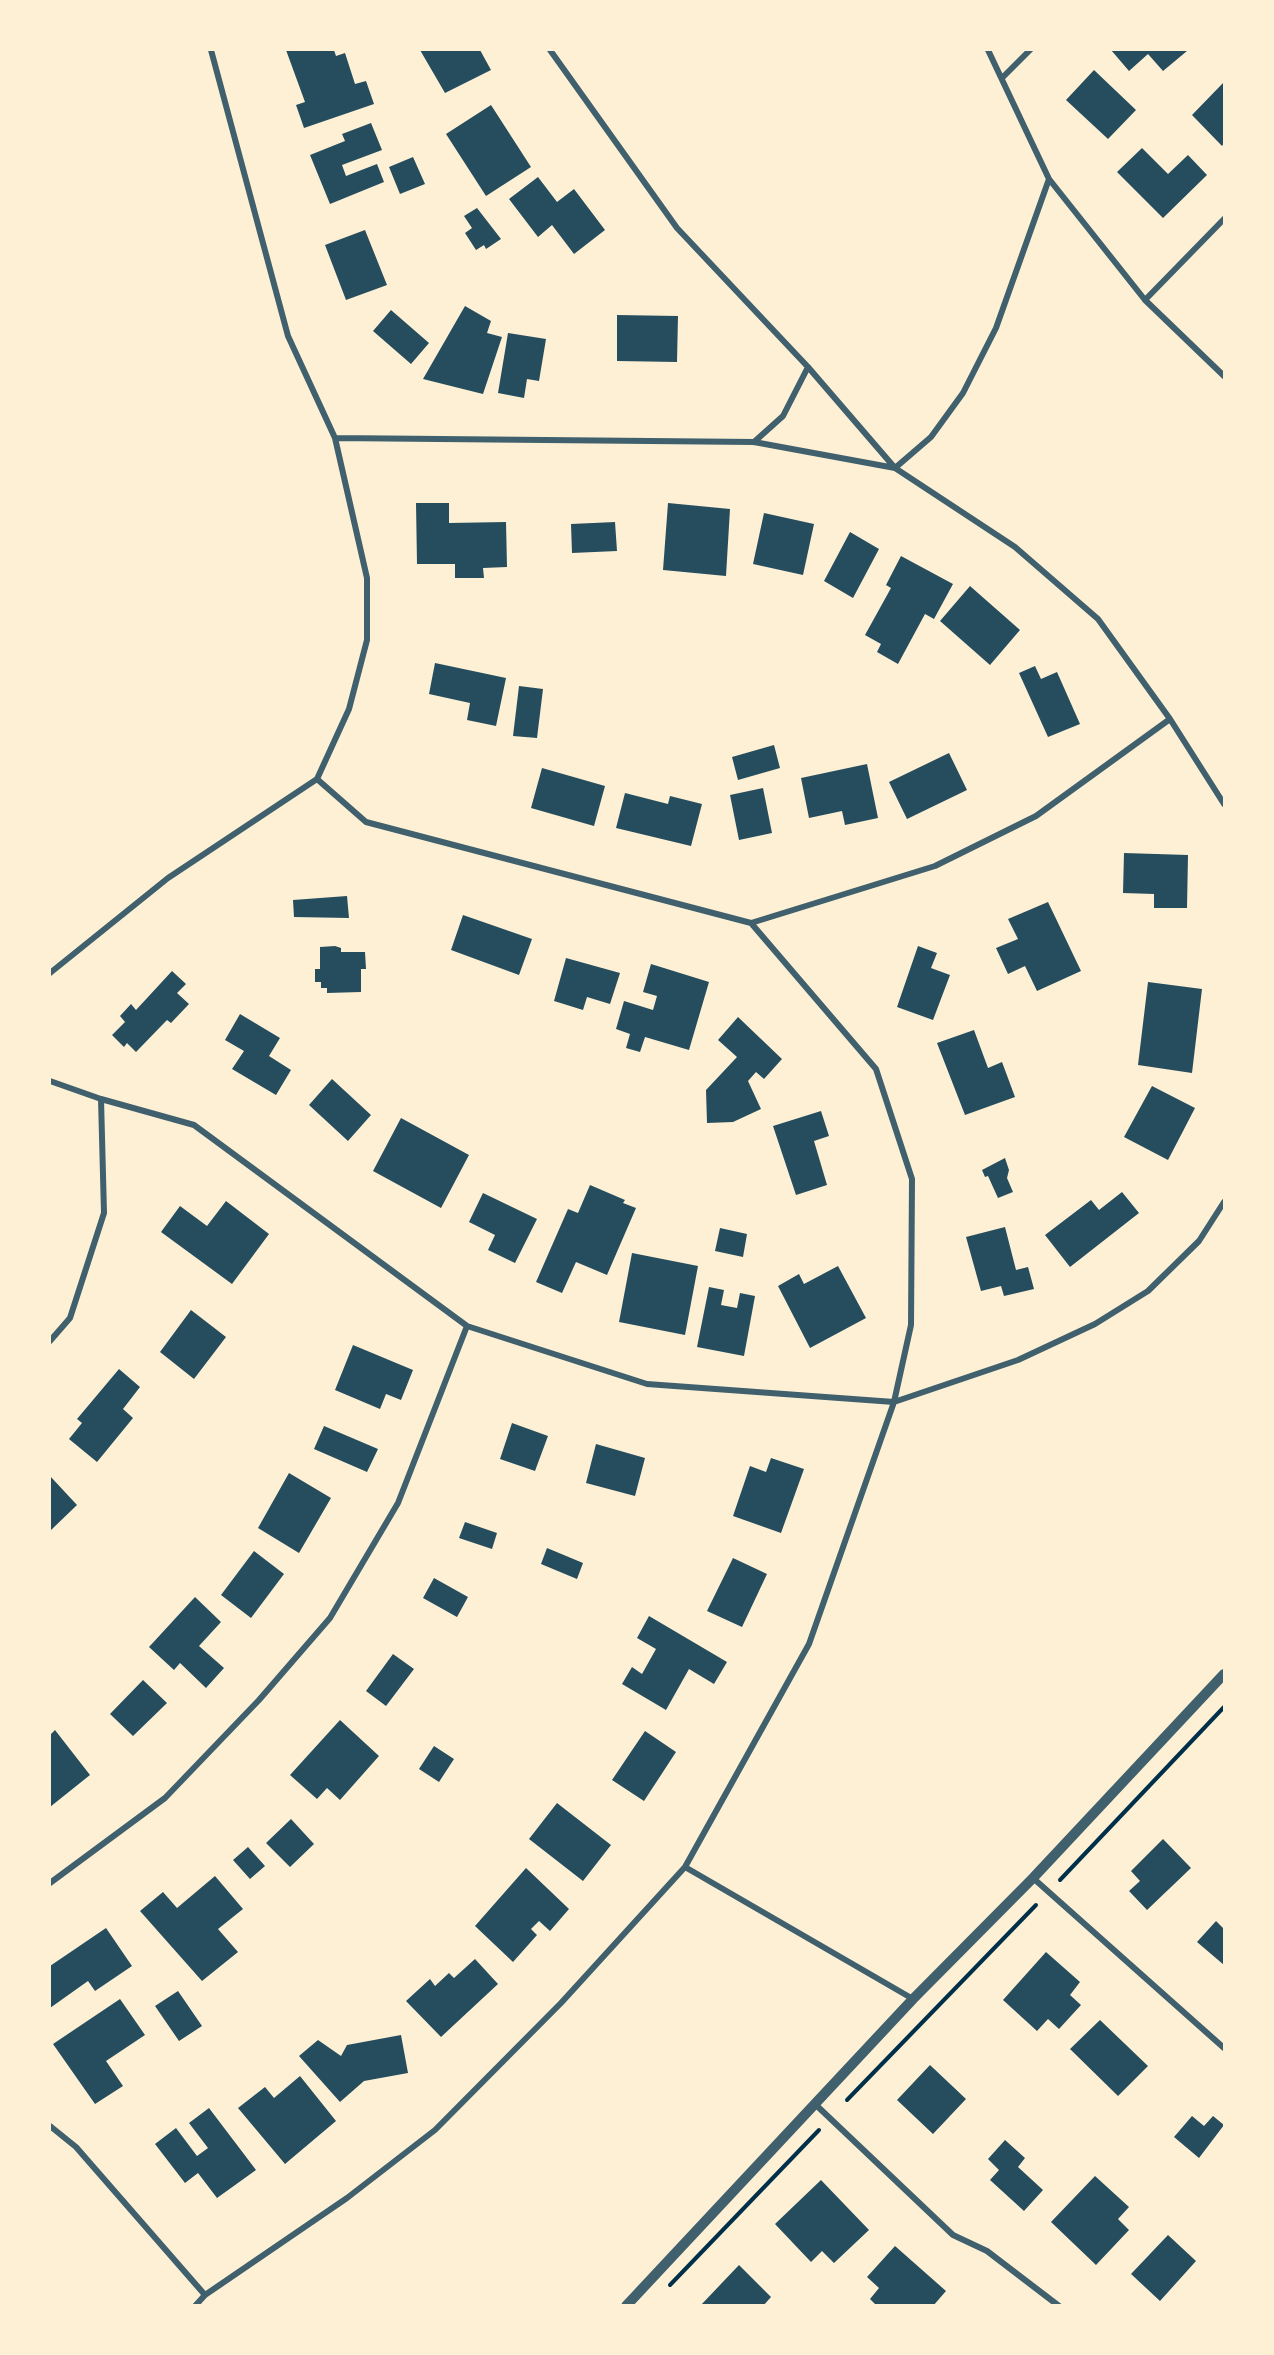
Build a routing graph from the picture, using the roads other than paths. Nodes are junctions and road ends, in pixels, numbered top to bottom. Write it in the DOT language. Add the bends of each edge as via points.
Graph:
graph roads {
  1 [pos="211,50"];
  2 [pos="550,50"];
  3 [pos="988,50"];
  4 [pos="1030,50"];
  5 [pos="1003,77"];
  6 [pos="1049,179"];
  7 [pos="1224,219"];
  8 [pos="1145,300"];
  9 [pos="808,367"];
  10 [pos="1224,376"];
  11 [pos="335,438"];
  12 [pos="754,442"];
  13 [pos="895,468"];
  14 [pos="1170,719"];
  15 [pos="317,779"];
  16 [pos="1224,804"];
  17 [pos="751,923"];
  18 [pos="50,973"];
  19 [pos="50,1081"];
  20 [pos="101,1099"];
  21 [pos="1224,1202"];
  22 [pos="467,1326"];
  23 [pos="50,1341"];
  24 [pos="894,1402"];
  25 [pos="1224,1674"];
  26 [pos="685,1867"];
  27 [pos="1033,1878"];
  28 [pos="50,1883"];
  29 [pos="913,2000"];
  30 [pos="1224,2048"];
  31 [pos="816,2105"];
  32 [pos="50,2126"];
  33 [pos="205,2295"];
  34 [pos="195,2306"];
  35 [pos="626,2306"];
  36 [pos="1059,2306"];
  1 -- 11 [label="street" via="288,336"];
  2 -- 9 [label="street" via="677,228"];
  3 -- 5 [label="street"];
  4 -- 5 [label="street"];
  5 -- 6 [label="street"];
  6 -- 8 [label="street"];
  6 -- 13 [label="street" via="996,328 963,393 931,437"];
  7 -- 8 [label="street"];
  8 -- 10 [label="street"];
  9 -- 12 [label="street" via="783,416"];
  9 -- 13 [label="street"];
  11 -- 12 [label="street"];
  11 -- 15 [label="street" via="367,578 367,640 350,709"];
  12 -- 13 [label="street"];
  13 -- 14 [label="street" via="1015,547 1098,619"];
  14 -- 16 [label="street"];
  14 -- 17 [label="street" via="1036,816 935,866"];
  15 -- 17 [label="street" via="366,822"];
  15 -- 18 [label="street" via="168,878"];
  17 -- 24 [label="street" via="876,1069 912,1179 911,1325"];
  19 -- 20 [label="street"];
  20 -- 22 [label="street" via="194,1125"];
  20 -- 23 [label="street" via="104,1213 70,1318"];
  21 -- 24 [label="street" via="1199,1241 1149,1291 1095,1324 1018,1360"];
  22 -- 24 [label="street" via="647,1384"];
  22 -- 28 [label="street" via="398,1503 330,1618 259,1700 165,1798"];
  24 -- 26 [label="street" via="809,1644"];
  25 -- 27 [label="street"];
  26 -- 29 [label="street"];
  26 -- 33 [label="street" via="561,2003 435,2130 347,2198"];
  27 -- 29 [label="street"];
  27 -- 30 [label="street"];
  29 -- 31 [label="street"];
  31 -- 35 [label="street"];
  31 -- 36 [label="street" via="953,2235 987,2251"];
  32 -- 33 [label="street" via="76,2147"];
  33 -- 34 [label="street"];
}
